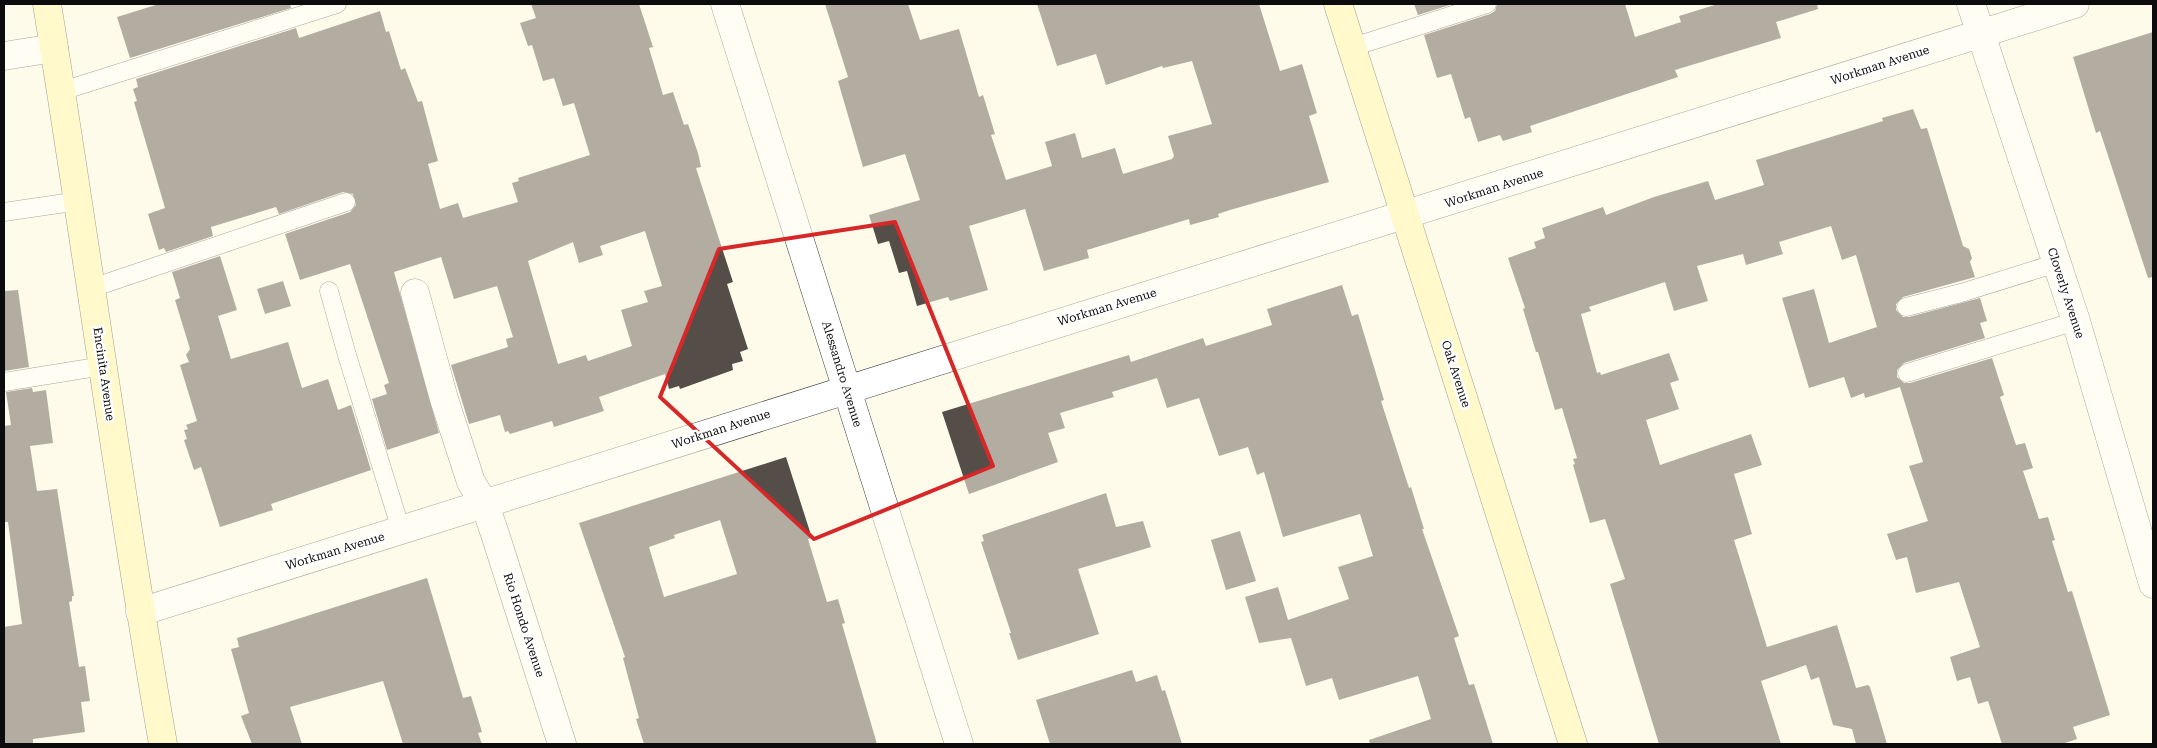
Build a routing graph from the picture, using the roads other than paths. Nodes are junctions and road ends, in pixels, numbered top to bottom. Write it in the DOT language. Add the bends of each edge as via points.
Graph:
graph roads {
  1 [pos="47,4"];
  2 [pos="337,4"];
  3 [pos="725,4"];
  4 [pos="1338,4"];
  5 [pos="1487,4"];
  6 [pos="1971,4"];
  7 [pos="2075,4"];
  8 [pos="1980,34"];
  9 [pos="1353,47"];
  10 [pos="54,48"];
  11 [pos="4,56"];
  12 [pos="62,91"];
  13 [pos="80,201"];
  14 [pos="346,202"];
  15 [pos="4,212"];
  16 [pos="1406,216"];
  17 [pos="2057,262"];
  18 [pos="92,288"];
  19 [pos="329,291"];
  20 [pos="415,293"];
  21 [pos="1906,307"];
  22 [pos="2076,320"];
  23 [pos="104,366"];
  24 [pos="1907,373"];
  25 [pos="4,382"];
  26 [pos="846,389"];
  27 [pos="485,505"];
  28 [pos="401,530"];
  29 [pos="2153,584"];
  30 [pos="140,612"];
  31 [pos="163,744"];
  32 [pos="562,744"];
  33 [pos="959,744"];
  34 [pos="1573,744"];
  1 -- 10 [label="street, Encinita Avenue"];
  2 -- 12 [label="lane"];
  3 -- 26 [label="street, Alessandro Avenue"];
  4 -- 9 [label="street, Oak Avenue"];
  5 -- 9 [label="lane"];
  6 -- 8 [label="street, Cloverly Avenue"];
  7 -- 8 [label="street, Workman Avenue"];
  8 -- 16 [label="street, Workman Avenue"];
  8 -- 17 [label="street, Cloverly Avenue"];
  9 -- 16 [label="street, Oak Avenue"];
  10 -- 11 [label="street"];
  10 -- 12 [label="street, Encinita Avenue"];
  12 -- 13 [label="street, Encinita Avenue"];
  13 -- 15 [label="lane"];
  13 -- 18 [label="street, Encinita Avenue"];
  14 -- 18 [label="lane"];
  16 -- 26 [label="street, Workman Avenue"];
  16 -- 34 [label="street, Oak Avenue"];
  17 -- 21 [label="lane"];
  17 -- 22 [label="street, Cloverly Avenue"];
  18 -- 23 [label="street, Encinita Avenue"];
  19 -- 28 [label="lane"];
  20 -- 27 [label="street, Rio Hondo Avenue" via="444,399 472,482"];
  22 -- 24 [label="lane"];
  22 -- 29 [label="street, Cloverly Avenue"];
  23 -- 25 [label="lane"];
  23 -- 30 [label="street, Encinita Avenue"];
  26 -- 27 [label="street, Workman Avenue"];
  26 -- 33 [label="street, Alessandro Avenue"];
  27 -- 28 [label="street, Workman Avenue"];
  27 -- 32 [label="street, Rio Hondo Avenue"];
  28 -- 30 [label="street, Workman Avenue"];
  30 -- 31 [label="street, Encinita Avenue"];
}
